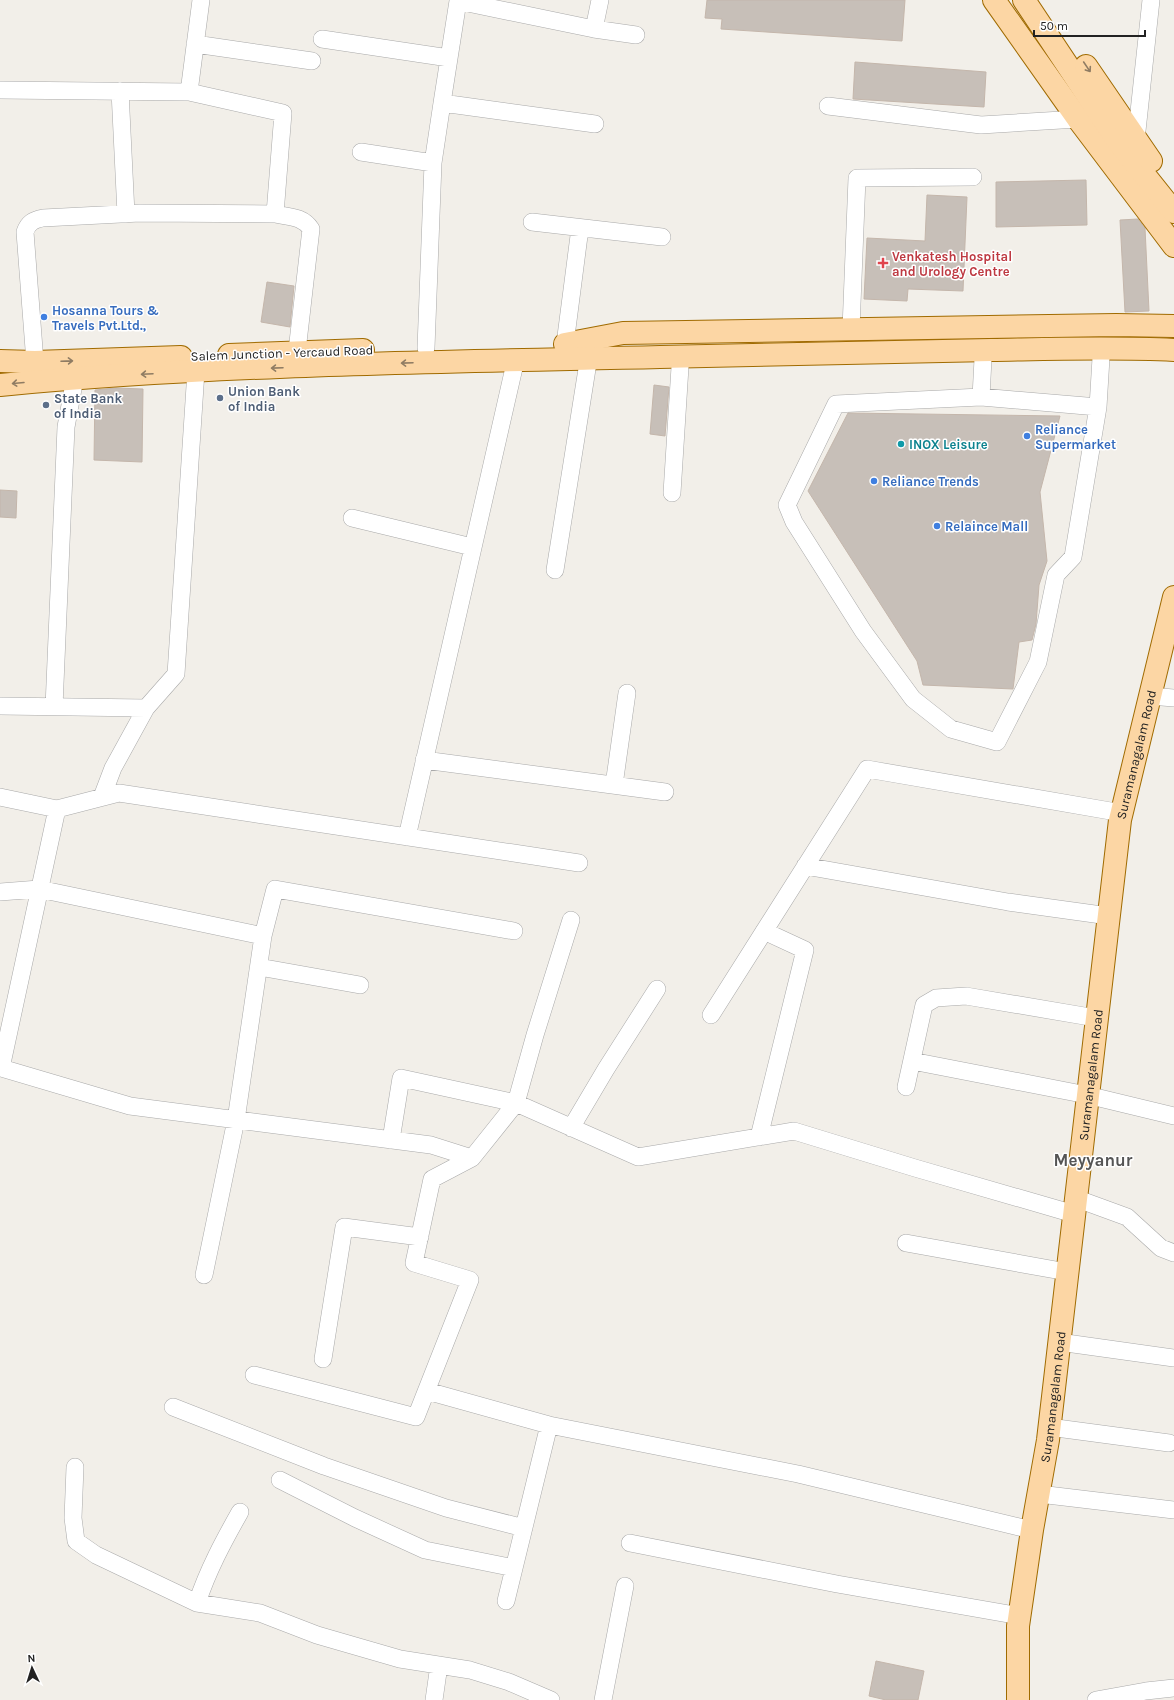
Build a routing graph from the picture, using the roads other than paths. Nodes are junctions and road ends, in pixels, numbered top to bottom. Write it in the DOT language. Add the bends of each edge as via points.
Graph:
graph roads {
  1 [pos="201,0"];
  2 [pos="600,0"];
  3 [pos="994,0"];
  4 [pos="1008,0"];
  5 [pos="1024,0"];
  6 [pos="1042,0"];
  7 [pos="1151,0"];
  8 [pos="594,28"];
  9 [pos="636,35"];
  10 [pos="322,39"];
  11 [pos="195,44"];
  12 [pos="449,58"];
  13 [pos="312,61"];
  14 [pos="0,90"];
  15 [pos="120,91"];
  16 [pos="189,92"];
  17 [pos="442,103"];
  18 [pos="828,106"];
  19 [pos="1078,119"];
  20 [pos="595,124"];
  21 [pos="1136,140"];
  22 [pos="361,152"];
  23 [pos="433,163"];
  24 [pos="973,177"];
  25 [pos="1174,192"];
  26 [pos="1174,212"];
  27 [pos="126,214"];
  28 [pos="275,214"];
  29 [pos="532,222"];
  30 [pos="580,228"];
  31 [pos="1174,233"];
  32 [pos="662,237"];
  33 [pos="1174,246"];
  34 [pos="1174,326"];
  35 [pos="852,329"];
  36 [pos="1174,334"];
  37 [pos="565,344"];
  38 [pos="426,348"];
  39 [pos="625,350"];
  40 [pos="1174,350"];
  41 [pos="297,351"];
  42 [pos="1101,358"];
  43 [pos="1174,358"];
  44 [pos="516,359"];
  45 [pos="983,360"];
  46 [pos="0,361"];
  47 [pos="35,362"];
  48 [pos="680,367"];
  49 [pos="587,369"];
  50 [pos="196,371"];
  51 [pos="75,378"];
  52 [pos="0,385"];
  53 [pos="982,397"];
  54 [pos="1098,407"];
  55 [pos="672,494"];
  56 [pos="352,518"];
  57 [pos="472,547"];
  58 [pos="555,570"];
  59 [pos="1174,597"];
  60 [pos="1167,649"];
  61 [pos="627,693"];
  62 [pos="1150,696"];
  63 [pos="1174,698"];
  64 [pos="0,706"];
  65 [pos="54,707"];
  66 [pos="146,708"];
  67 [pos="424,760"];
  68 [pos="614,785"];
  69 [pos="665,792"];
  70 [pos="0,797"];
  71 [pos="102,797"];
  72 [pos="57,809"];
  73 [pos="1122,813"];
  74 [pos="407,837"];
  75 [pos="579,862"];
  76 [pos="805,866"];
  77 [pos="39,890"];
  78 [pos="0,892"];
  79 [pos="1109,916"];
  80 [pos="571,920"];
  81 [pos="514,931"];
  82 [pos="764,931"];
  83 [pos="264,936"];
  84 [pos="259,967"];
  85 [pos="360,985"];
  86 [pos="657,989"];
  87 [pos="8,999"];
  88 [pos="711,1015"];
  89 [pos="1096,1018"];
  90 [pos="912,1061"];
  91 [pos="0,1068"];
  92 [pos="906,1087"];
  93 [pos="1087,1095"];
  94 [pos="516,1103"];
  95 [pos="1174,1116"];
  96 [pos="236,1120"];
  97 [pos="571,1128"];
  98 [pos="759,1137"];
  99 [pos="391,1140"];
  100 [pos="472,1158"];
  101 [pos="1074,1206"];
  102 [pos="420,1236"];
  103 [pos="906,1243"];
  104 [pos="1174,1253"];
  105 [pos="1067,1272"];
  106 [pos="204,1276"];
  107 [pos="1059,1342"];
  108 [pos="1174,1358"];
  109 [pos="323,1359"];
  110 [pos="254,1376"];
  111 [pos="427,1391"];
  112 [pos="173,1407"];
  113 [pos="549,1425"];
  114 [pos="1049,1427"];
  115 [pos="1169,1443"];
  116 [pos="75,1468"];
  117 [pos="280,1480"];
  118 [pos="1039,1494"];
  119 [pos="1174,1510"];
  120 [pos="240,1512"];
  121 [pos="524,1528"];
  122 [pos="1032,1530"];
  123 [pos="630,1543"];
  124 [pos="514,1568"];
  125 [pos="624,1586"];
  126 [pos="506,1601"];
  127 [pos="197,1603"];
  128 [pos="1020,1616"];
  129 [pos="439,1665"];
  130 [pos="1174,1688"];
  131 [pos="434,1700"];
  132 [pos="551,1700"];
  133 [pos="603,1700"];
  134 [pos="1018,1700"];
  135 [pos="1096,1700"];
  1 -- 11 [label="street"];
  2 -- 8 [label="street"];
  3 -- 19 [label="main road"];
  4 -- 31 [label="main road" via="1108,145"];
  5 -- 26 [label="main road" via="1119,143"];
  6 -- 21 [label="main road, one-way"];
  7 -- 21 [label="street"];
  8 -- 9 [label="street"];
  8 -- 12 [label="street" via="458,1"];
  10 -- 12 [label="street"];
  11 -- 13 [label="street"];
  11 -- 16 [label="street"];
  12 -- 17 [label="street"];
  14 -- 15 [label="street"];
  15 -- 16 [label="street"];
  15 -- 27 [label="street"];
  16 -- 28 [label="street" via="283,113"];
  17 -- 20 [label="street"];
  17 -- 23 [label="street"];
  18 -- 19 [label="street" via="981,125"];
  19 -- 33 [label="main road"];
  21 -- 25 [label="main road"];
  22 -- 23 [label="street"];
  23 -- 38 [label="street"];
  24 -- 35 [label="street" via="858,178"];
  27 -- 28 [label="street"];
  27 -- 47 [label="street" via="43,218 33,220 27,226 25,238"];
  28 -- 41 [label="street" via="299,218 306,221 311,229"];
  29 -- 30 [label="street"];
  30 -- 32 [label="street"];
  30 -- 37 [label="street"];
  34 -- 35 [label="main road" via="1116,324"];
  35 -- 37 [label="main road" via="623,333"];
  36 -- 39 [label="main road"];
  37 -- 38 [label="main road, Salem Junction - Yercaud Road"];
  37 -- 39 [label="main road"];
  38 -- 41 [label="main road, Salem Junction - Yercaud Road"];
  39 -- 40 [label="main road"];
  39 -- 44 [label="main road"];
  47 -- 41 [label="main road, Salem Junction - Yercaud Road, one-way"];
  42 -- 43 [label="main road"];
  42 -- 45 [label="main road"];
  42 -- 54 [label="street"];
  44 -- 49 [label="main road"];
  44 -- 50 [label="main road, one-way"];
  44 -- 57 [label="street"];
  45 -- 48 [label="main road"];
  45 -- 53 [label="street"];
  46 -- 47 [label="main road, Salem Junction - Yercaud Road"];
  48 -- 49 [label="main road"];
  48 -- 55 [label="street"];
  49 -- 58 [label="street"];
  50 -- 51 [label="main road, one-way"];
  50 -- 66 [label="street" via="176,674"];
  51 -- 52 [label="main road, one-way"];
  51 -- 65 [label="street" via="66,426"];
  53 -- 54 [label="street"];
  53 -- 54 [label="street" via="836,404 787,505 794,522 863,631 913,699 951,729 997,742 1038,662 1056,575 1073,557"];
  56 -- 57 [label="street"];
  57 -- 67 [label="street"];
  59 -- 60 [label="main road, Suramanagalam Road"];
  60 -- 62 [label="main road, Suramanagalam Road"];
  61 -- 68 [label="street"];
  62 -- 63 [label="street"];
  62 -- 73 [label="main road, Suramanagalam Road"];
  64 -- 65 [label="street"];
  65 -- 66 [label="street"];
  66 -- 71 [label="street" via="113,768"];
  67 -- 68 [label="street"];
  67 -- 74 [label="street"];
  68 -- 69 [label="street"];
  70 -- 72 [label="street"];
  71 -- 72 [label="street"];
  71 -- 74 [label="street" via="119,793"];
  72 -- 77 [label="street"];
  73 -- 76 [label="street" via="867,768"];
  73 -- 79 [label="main road, Suramanagalam Road"];
  74 -- 75 [label="street"];
  76 -- 79 [label="street"];
  76 -- 82 [label="street"];
  77 -- 78 [label="street"];
  77 -- 83 [label="street"];
  77 -- 87 [label="street"];
  79 -- 89 [label="main road, Suramanagalam Road"];
  80 -- 94 [label="street" via="534,1035"];
  81 -- 83 [label="street" via="275,889"];
  82 -- 88 [label="street"];
  82 -- 98 [label="street" via="805,950"];
  83 -- 84 [label="street"];
  84 -- 85 [label="street"];
  84 -- 96 [label="street"];
  86 -- 97 [label="street"];
  87 -- 91 [label="street"];
  89 -- 90 [label="street" via="966,996 936,998 924,1005"];
  89 -- 93 [label="main road, Suramanagalam Road"];
  90 -- 92 [label="street"];
  90 -- 93 [label="street"];
  91 -- 96 [label="street" via="130,1106"];
  93 -- 95 [label="street"];
  93 -- 101 [label="main road, Suramanagalam Road"];
  94 -- 97 [label="street"];
  94 -- 99 [label="street" via="401,1078"];
  94 -- 100 [label="street"];
  96 -- 99 [label="street"];
  96 -- 106 [label="street"];
  97 -- 98 [label="street" via="638,1157"];
  98 -- 101 [label="street" via="794,1131 916,1168"];
  99 -- 100 [label="street" via="431,1145"];
  100 -- 102 [label="street" via="432,1180"];
  101 -- 104 [label="street" via="1127,1217 1161,1248"];
  101 -- 105 [label="main road, Suramanagalam Road"];
  102 -- 109 [label="street" via="344,1227"];
  102 -- 111 [label="street" via="414,1262 470,1280"];
  103 -- 105 [label="street"];
  105 -- 107 [label="main road, Suramanagalam Road"];
  107 -- 108 [label="street"];
  107 -- 114 [label="main road, Suramanagalam Road"];
  110 -- 111 [label="street" via="416,1417"];
  111 -- 113 [label="street"];
  112 -- 121 [label="street" via="338,1471 446,1508"];
  113 -- 121 [label="street"];
  113 -- 122 [label="street" via="798,1474"];
  114 -- 115 [label="street"];
  114 -- 118 [label="main road, Suramanagalam Road"];
  116 -- 127 [label="street" via="73,1518 76,1541 96,1555"];
  117 -- 124 [label="street" via="425,1550"];
  118 -- 119 [label="street"];
  118 -- 122 [label="main road, Suramanagalam Road"];
  120 -- 127 [label="street" via="206,1575"];
  121 -- 124 [label="street"];
  122 -- 128 [label="main road, Suramanagalam Road"];
  123 -- 128 [label="street" via="836,1584"];
  124 -- 126 [label="street"];
  125 -- 133 [label="street"];
  127 -- 129 [label="street" via="260,1613 325,1638 400,1659"];
  128 -- 134 [label="main road, Suramanagalam Road"];
  129 -- 131 [label="street"];
  129 -- 132 [label="street" via="470,1670 509,1682"];
  130 -- 135 [label="street"];
}
